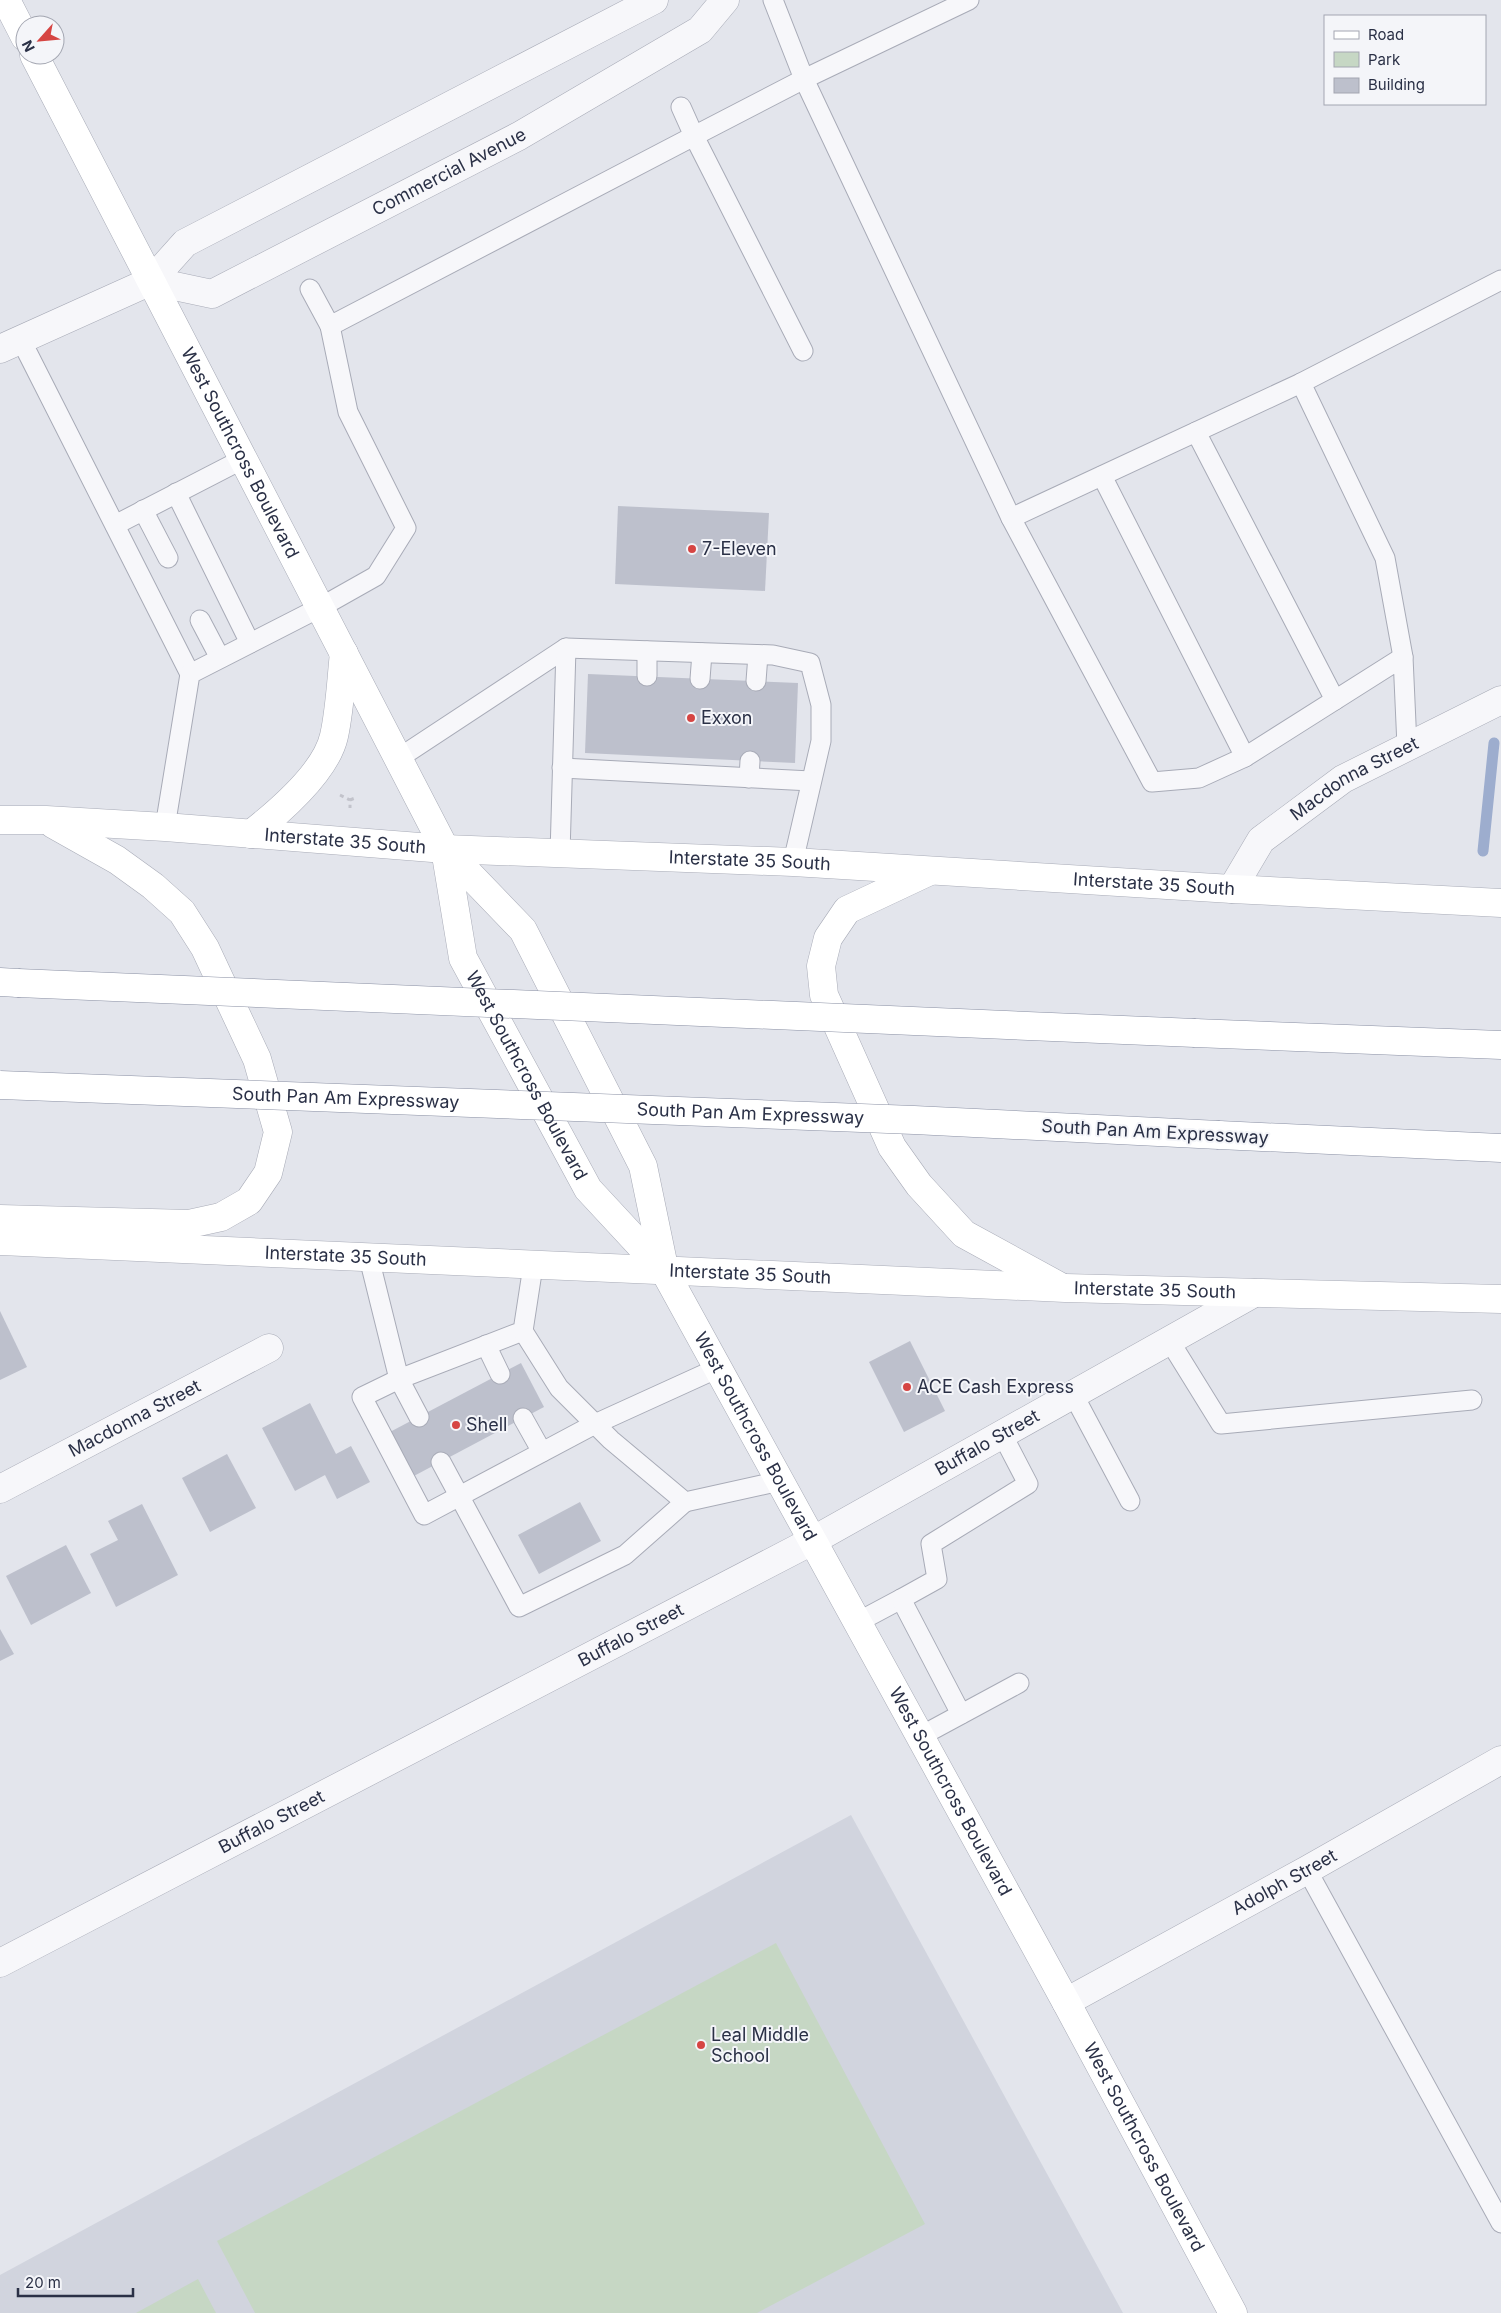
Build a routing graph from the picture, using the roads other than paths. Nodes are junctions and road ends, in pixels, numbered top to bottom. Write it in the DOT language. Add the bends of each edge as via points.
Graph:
graph roads {
  1 [pos="6,0"];
  2 [pos="654,0"];
  3 [pos="725,0"];
  4 [pos="773,0"];
  5 [pos="969,0"];
  6 [pos="15,18"];
  7 [pos="39,65"];
  8 [pos="804,79"];
  9 [pos="681,107"];
  10 [pos="694,136"];
  11 [pos="1501,280"];
  12 [pos="151,281"];
  13 [pos="310,289"];
  14 [pos="330,326"];
  15 [pos="10,344"];
  16 [pos="803,350"];
  17 [pos="1301,383"];
  18 [pos="1196,432"];
  19 [pos="243,458"];
  20 [pos="1102,476"];
  21 [pos="176,493"];
  22 [pos="144,510"];
  23 [pos="1011,518"];
  24 [pos="115,525"];
  25 [pos="168,558"];
  26 [pos="321,607"];
  27 [pos="200,620"];
  28 [pos="250,643"];
  29 [pos="566,648"];
  30 [pos="647,651"];
  31 [pos="702,652"];
  32 [pos="344,653"];
  33 [pos="758,655"];
  34 [pos="1403,657"];
  35 [pos="220,658"];
  36 [pos="190,674"];
  37 [pos="646,676"];
  38 [pos="700,679"];
  39 [pos="756,682"];
  40 [pos="1335,700"];
  41 [pos="1501,700"];
  42 [pos="1407,746"];
  43 [pos="399,758"];
  44 [pos="1244,758"];
  45 [pos="562,768"];
  46 [pos="810,781"];
  47 [pos="0,820"];
  48 [pos="46,820"];
  49 [pos="165,827"];
  50 [pos="251,834"];
  51 [pos="445,849"];
  52 [pos="560,854"];
  53 [pos="793,862"];
  54 [pos="934,869"];
  55 [pos="1232,889"];
  56 [pos="1501,902"];
  57 [pos="9,982"];
  58 [pos="1501,1045"];
  59 [pos="0,1085"];
  60 [pos="1501,1148"];
  61 [pos="0,1219"];
  62 [pos="0,1241"];
  63 [pos="369,1258"];
  64 [pos="533,1266"];
  65 [pos="665,1272"];
  66 [pos="1065,1288"];
  67 [pos="1254,1293"];
  68 [pos="1501,1299"];
  69 [pos="523,1331"];
  70 [pos="1168,1340"];
  71 [pos="486,1345"];
  72 [pos="269,1348"];
  73 [pos="718,1368"];
  74 [pos="500,1374"];
  75 [pos="399,1379"];
  76 [pos="1073,1394"];
  77 [pos="1472,1400"];
  78 [pos="419,1417"];
  79 [pos="523,1418"];
  80 [pos="595,1424"];
  81 [pos="1002,1434"];
  82 [pos="542,1452"];
  83 [pos="441,1462"];
  84 [pos="780,1481"];
  85 [pos="0,1490"];
  86 [pos="460,1496"];
  87 [pos="1130,1500"];
  88 [pos="685,1502"];
  89 [pos="812,1541"];
  90 [pos="902,1599"];
  91 [pos="856,1623"];
  92 [pos="1019,1682"];
  93 [pos="961,1714"];
  94 [pos="919,1737"];
  95 [pos="1501,1760"];
  96 [pos="1307,1870"];
  97 [pos="0,1963"];
  98 [pos="1066,2002"];
  99 [pos="1501,2223"];
  100 [pos="1233,2313"];
  1 -- 6 [label="main road"];
  2 -- 12 [label="street" via="185,243"];
  3 -- 12 [label="street, Commercial Avenue" via="700,30 518,136 212,294"];
  4 -- 8 [label="lane"];
  5 -- 8 [label="lane"];
  7 -- 12 [label="main road, West Southcross Boulevard"];
  8 -- 10 [label="lane"];
  8 -- 23 [label="lane"];
  9 -- 10 [label="lane"];
  10 -- 14 [label="lane"];
  10 -- 16 [label="lane"];
  11 -- 17 [label="lane"];
  12 -- 15 [label="street"];
  12 -- 19 [label="main road, West Southcross Boulevard"];
  13 -- 14 [label="lane"];
  14 -- 26 [label="lane" via="348,412 406,528 376,576"];
  15 -- 24 [label="lane"];
  17 -- 18 [label="lane"];
  17 -- 34 [label="lane" via="1385,558"];
  18 -- 20 [label="lane"];
  18 -- 40 [label="lane"];
  19 -- 21 [label="lane"];
  19 -- 26 [label="main road, West Southcross Boulevard"];
  20 -- 23 [label="lane"];
  20 -- 44 [label="lane"];
  21 -- 22 [label="lane"];
  21 -- 28 [label="lane"];
  22 -- 24 [label="lane"];
  22 -- 25 [label="lane"];
  23 -- 44 [label="lane" via="1152,782 1199,778"];
  24 -- 36 [label="lane"];
  26 -- 28 [label="lane"];
  26 -- 32 [label="main road, West Southcross Boulevard"];
  27 -- 35 [label="lane"];
  28 -- 35 [label="lane"];
  29 -- 30 [label="lane"];
  29 -- 43 [label="lane"];
  29 -- 45 [label="lane"];
  30 -- 31 [label="lane"];
  30 -- 37 [label="lane"];
  31 -- 33 [label="lane"];
  31 -- 38 [label="lane"];
  32 -- 43 [label="main road, West Southcross Boulevard"];
  32 -- 50 [label="main road" via="334,738 317,770 284,808"];
  33 -- 39 [label="lane"];
  33 -- 46 [label="lane" via="810,663 821,705 821,741"];
  34 -- 40 [label="lane"];
  34 -- 42 [label="lane"];
  35 -- 36 [label="lane"];
  36 -- 49 [label="lane"];
  40 -- 44 [label="lane"];
  41 -- 42 [label="street, Macdonna Street"];
  42 -- 55 [label="street, Macdonna Street" via="1343,779 1261,840"];
  43 -- 51 [label="main road, West Southcross Boulevard"];
  45 -- 46 [label="lane" via="640,764 749,770"];
  45 -- 52 [label="lane"];
  46 -- 53 [label="lane"];
  47 -- 48 [label="main road, Interstate 35 South"];
  48 -- 49 [label="main road, Interstate 35 South"];
  48 -- 61 [label="main road" via="117,860 182,912 205,948 257,1060 278,1132 268,1173 249,1201 221,1217 189,1224"];
  49 -- 50 [label="main road, Interstate 35 South"];
  50 -- 51 [label="main road, Interstate 35 South"];
  51 -- 52 [label="main road, Interstate 35 South"];
  51 -- 65 [label="main road, West Southcross Boulevard" via="522,930 643,1166"];
  51 -- 65 [label="main road, West Southcross Boulevard" via="463,958 588,1189"];
  52 -- 53 [label="main road, Interstate 35 South"];
  53 -- 54 [label="main road, Interstate 35 South"];
  54 -- 55 [label="main road, Interstate 35 South"];
  54 -- 66 [label="main road" via="847,910 828,938 821,966 824,995 892,1147 919,1185 964,1234"];
  55 -- 56 [label="main road, Interstate 35 South"];
  57 -- 58 [label="main road, bridge"];
  59 -- 60 [label="main road, South Pan Am Expressway, bridge" via="914,1120"];
  62 -- 63 [label="main road, Interstate 35 South"];
  63 -- 64 [label="main road, Interstate 35 South"];
  63 -- 75 [label="lane"];
  64 -- 65 [label="main road, Interstate 35 South"];
  64 -- 69 [label="lane"];
  65 -- 66 [label="main road, Interstate 35 South"];
  65 -- 73 [label="main road, West Southcross Boulevard"];
  66 -- 67 [label="main road, Interstate 35 South"];
  67 -- 68 [label="main road, Interstate 35 South"];
  67 -- 70 [label="street, Buffalo Street"];
  69 -- 71 [label="lane"];
  69 -- 80 [label="lane" via="559,1388"];
  70 -- 76 [label="street, Buffalo Street"];
  70 -- 77 [label="lane" via="1221,1424"];
  71 -- 74 [label="lane"];
  71 -- 75 [label="lane"];
  72 -- 85 [label="street, Macdonna Street"];
  73 -- 80 [label="lane"];
  73 -- 84 [label="main road, West Southcross Boulevard"];
  75 -- 78 [label="lane"];
  75 -- 86 [label="lane" via="362,1397 424,1515"];
  76 -- 81 [label="street, Buffalo Street"];
  76 -- 87 [label="lane"];
  79 -- 82 [label="lane"];
  80 -- 82 [label="lane"];
  80 -- 88 [label="lane"];
  81 -- 89 [label="street, Buffalo Street"];
  81 -- 90 [label="lane" via="1028,1484 931,1544 937,1579"];
  82 -- 86 [label="lane"];
  83 -- 86 [label="lane"];
  84 -- 88 [label="lane"];
  84 -- 89 [label="main road, West Southcross Boulevard"];
  86 -- 88 [label="lane" via="519,1607 624,1555"];
  89 -- 91 [label="main road, West Southcross Boulevard"];
  89 -- 97 [label="street, Buffalo Street"];
  90 -- 91 [label="lane"];
  90 -- 93 [label="lane"];
  91 -- 94 [label="main road, West Southcross Boulevard"];
  92 -- 93 [label="lane"];
  93 -- 94 [label="lane"];
  94 -- 98 [label="main road, West Southcross Boulevard"];
  95 -- 96 [label="street, Adolph Street"];
  96 -- 98 [label="street, Adolph Street"];
  96 -- 99 [label="lane"];
  98 -- 100 [label="main road, West Southcross Boulevard"];
}
